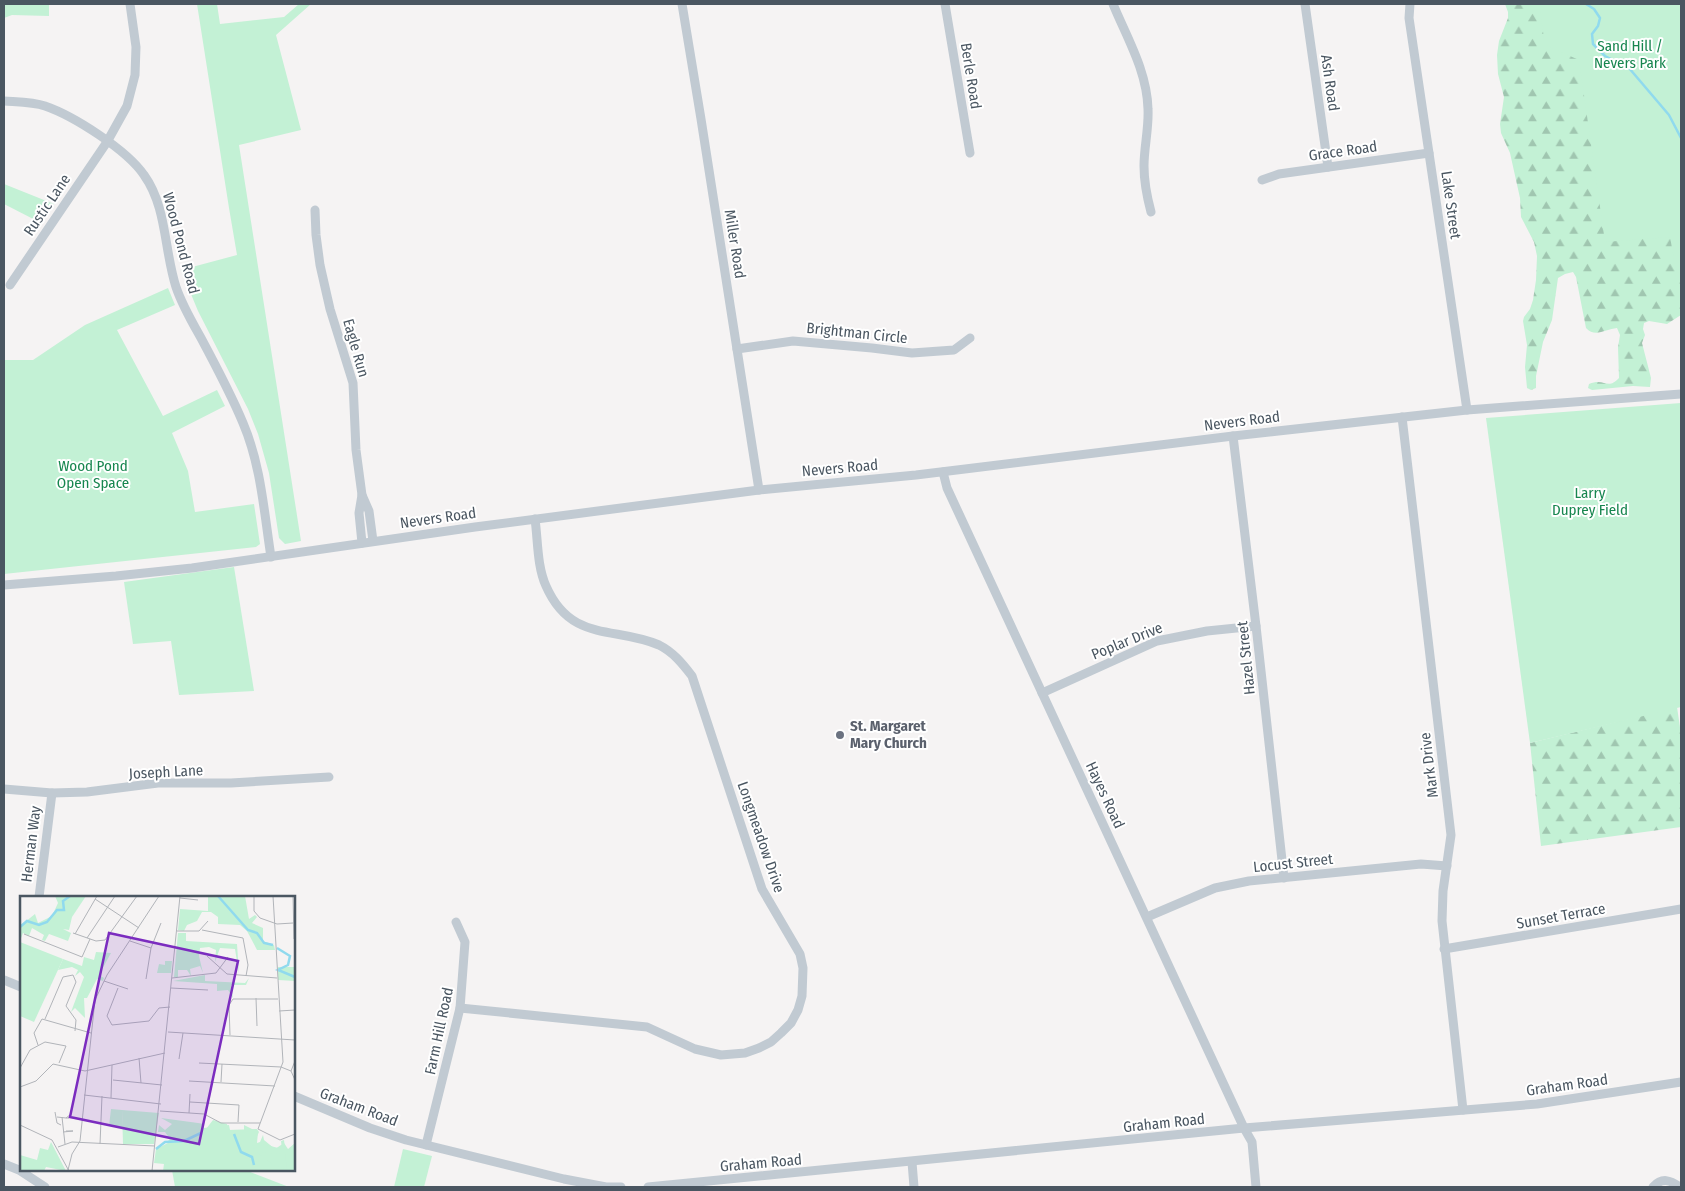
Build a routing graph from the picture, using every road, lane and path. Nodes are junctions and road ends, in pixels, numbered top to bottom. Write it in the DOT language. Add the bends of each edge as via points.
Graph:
graph roads {
  1 [pos="130,4"];
  2 [pos="682,4"];
  3 [pos="945,4"];
  4 [pos="1113,4"];
  5 [pos="1305,4"];
  6 [pos="1410,4"];
  7 [pos="4,102"];
  8 [pos="107,142"];
  9 [pos="970,153"];
  10 [pos="1429,154"];
  11 [pos="1328,167"];
  12 [pos="1262,180"];
  13 [pos="315,210"];
  14 [pos="1151,212"];
  15 [pos="10,285"];
  16 [pos="970,338"];
  17 [pos="737,349"];
  18 [pos="1681,394"];
  19 [pos="1467,410"];
  20 [pos="1402,417"];
  21 [pos="1233,436"];
  22 [pos="943,472"];
  23 [pos="759,490"];
  24 [pos="362,495"];
  25 [pos="535,519"];
  26 [pos="373,541"];
  27 [pos="362,543"];
  28 [pos="271,557"];
  29 [pos="4,585"];
  30 [pos="1256,626"];
  31 [pos="1042,693"];
  32 [pos="329,777"];
  33 [pos="4,789"];
  34 [pos="52,793"];
  35 [pos="1447,866"];
  36 [pos="1284,878"];
  37 [pos="39,896"];
  38 [pos="1681,909"];
  39 [pos="1147,917"];
  40 [pos="456,922"];
  41 [pos="1444,949"];
  42 [pos="4,980"];
  43 [pos="20,987"];
  44 [pos="460,1008"];
  45 [pos="1681,1082"];
  46 [pos="295,1096"];
  47 [pos="1463,1110"];
  48 [pos="1244,1128"];
  49 [pos="426,1145"];
  50 [pos="912,1162"];
  51 [pos="4,1164"];
  52 [pos="20,1171"];
  53 [pos="21,1171"];
  54 [pos="45,1187"];
  55 [pos="620,1187"];
  56 [pos="648,1187"];
  57 [pos="914,1187"];
  58 [pos="1256,1187"];
  59 [pos="1653,1187"];
  60 [pos="1680,1187"];
  1 -- 8 [label="street" via="136,47 135,75 127,106"];
  2 -- 17 [label="street, Miller Road"];
  3 -- 9 [label="street, Berle Road"];
  4 -- 14 [label="street" via="1137,57 1144,82 1148,109 1145,187"];
  5 -- 11 [label="street, Ash Road"];
  6 -- 10 [label="street, Lake Street" via="1409,18"];
  7 -- 8 [label="street, Wood Pond Road" via="44,106 73,119"];
  8 -- 15 [label="street, Rustic Lane"];
  8 -- 28 [label="street, Wood Pond Road" via="136,165 154,192 176,288 230,394 253,452"];
  10 -- 11 [label="street, Grace Road"];
  10 -- 19 [label="street, Lake Street"];
  11 -- 12 [label="street, Grace Road" via="1279,174"];
  13 -- 24 [label="street, Eagle Run" via="316,235 328,300 353,383"];
  16 -- 17 [label="street, Brightman Circle" via="954,350 912,353 793,341"];
  17 -- 23 [label="street, Miller Road"];
  18 -- 19 [label="street, Nevers Road"];
  19 -- 20 [label="street, Nevers Road"];
  20 -- 21 [label="street, Nevers Road"];
  20 -- 35 [label="street, Mark Drive" via="1451,835"];
  21 -- 22 [label="street, Nevers Road"];
  21 -- 30 [label="street, Hazel Street"];
  22 -- 23 [label="street, Nevers Road"];
  22 -- 31 [label="street, Hayes Road" via="947,488"];
  23 -- 25 [label="street, Nevers Road"];
  24 -- 26 [label="street, Eagle Run" via="369,511"];
  24 -- 27 [label="street, Eagle Run" via="359,512"];
  25 -- 26 [label="street, Nevers Road"];
  25 -- 44 [label="street, Longmeadow Drive" via="541,569 546,586 562,611 596,631 646,640 660,646 682,662 692,676 762,889 800,954 802,996 794,1016 781,1033 759,1048 734,1055 707,1053 647,1027"];
  26 -- 27 [label="street, Nevers Road"];
  27 -- 28 [label="street, Nevers Road"];
  28 -- 29 [label="street, Nevers Road" via="116,576"];
  30 -- 31 [label="street, Poplar Drive" via="1157,641"];
  30 -- 36 [label="street, Hazel Street"];
  31 -- 39 [label="street, Hayes Road"];
  32 -- 34 [label="street, Joseph Lane" via="231,783 158,783"];
  33 -- 34 [label="street, Joseph Lane"];
  34 -- 37 [label="street, Herman Way"];
  35 -- 36 [label="street, Locust Street" via="1421,864"];
  35 -- 41 [label="street, Mark Drive" via="1443,891"];
  36 -- 39 [label="street, Locust Street" via="1215,888"];
  38 -- 41 [label="street, Sunset Terrace"];
  39 -- 48 [label="street, Hayes Road"];
  40 -- 44 [label="street, Farm Hill Road" via="465,942"];
  41 -- 47 [label="street, Mark Drive"];
  42 -- 43 [label="street"];
  44 -- 49 [label="street, Farm Hill Road"];
  45 -- 47 [label="street, Graham Road" via="1536,1104"];
  46 -- 49 [label="street, Graham Road" via="370,1128"];
  47 -- 48 [label="street, Graham Road"];
  48 -- 50 [label="street, Graham Road"];
  48 -- 58 [label="street, Hayes Road" via="1252,1142"];
  49 -- 55 [label="street, Graham Road" via="564,1179"];
  50 -- 56 [label="street, Graham Road"];
  50 -- 57 [label="street"];
  51 -- 52 [label="street"];
  53 -- 54 [label="street"];
  59 -- 60 [label="street" via="1666,1180"];
}
